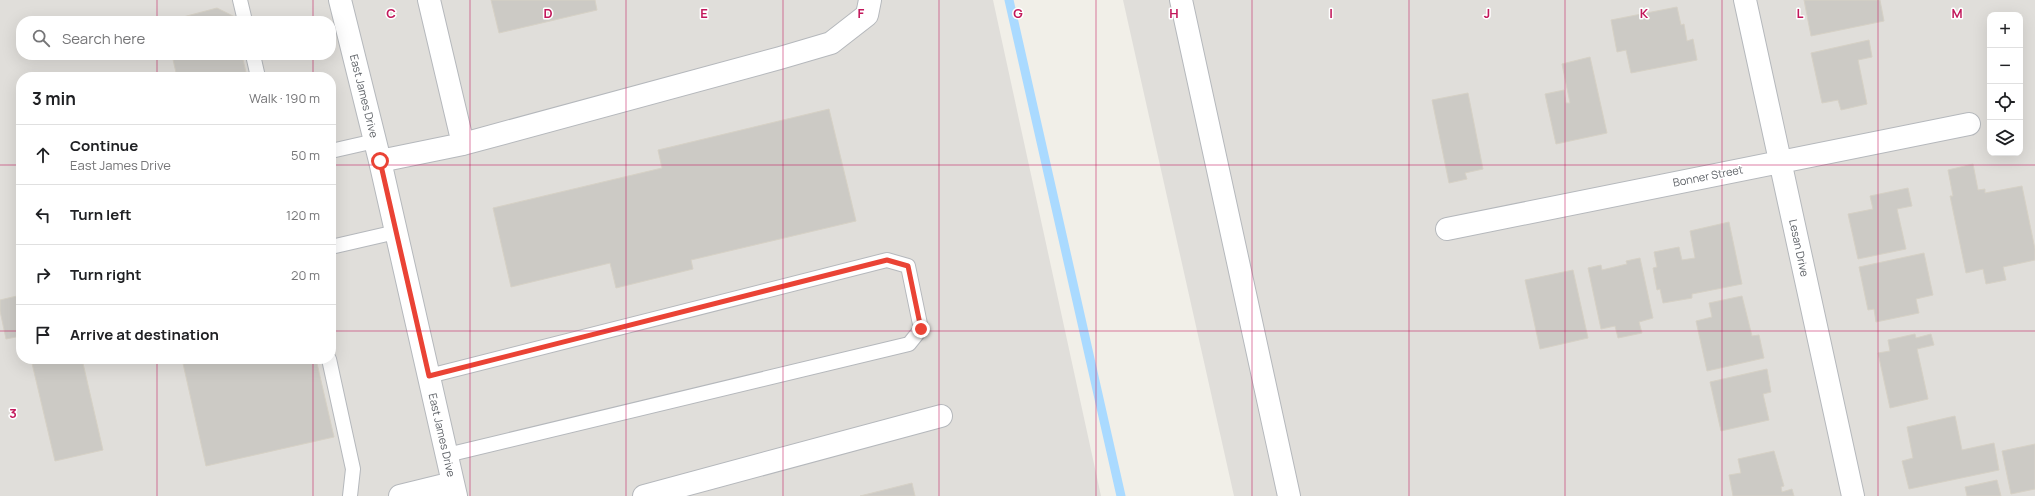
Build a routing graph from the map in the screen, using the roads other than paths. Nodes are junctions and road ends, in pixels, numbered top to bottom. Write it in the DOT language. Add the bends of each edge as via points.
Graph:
graph roads {
  1 [pos="240,0"];
  2 [pos="340,0"];
  3 [pos="429,0"];
  4 [pos="870,0"];
  5 [pos="1181,0"];
  6 [pos="1746,0"];
  7 [pos="244,16"];
  8 [pos="254,60"];
  9 [pos="257,72"];
  10 [pos="1969,124"];
  11 [pos="463,144"];
  12 [pos="336,151"];
  13 [pos="377,151"];
  14 [pos="1780,162"];
  15 [pos="1447,229"];
  16 [pos="396,232"];
  17 [pos="336,246"];
  18 [pos="330,364"];
  19 [pos="429,376"];
  20 [pos="941,416"];
  21 [pos="446,455"];
  22 [pos="454,490"];
  23 [pos="350,496"];
  24 [pos="400,496"];
  25 [pos="644,496"];
  26 [pos="1289,496"];
  27 [pos="1853,496"];
  1 -- 7 [label="lane"];
  2 -- 13 [label="street, East James Drive"];
  3 -- 11 [label="street"];
  4 -- 11 [label="street" via="867,15 831,43"];
  5 -- 26 [label="street"];
  6 -- 14 [label="street, Lesan Drive"];
  8 -- 9 [label="lane"];
  10 -- 14 [label="street, Bonner Street"];
  11 -- 13 [label="street"];
  12 -- 13 [label="lane"];
  13 -- 16 [label="street, East James Drive"];
  14 -- 15 [label="street, Bonner Street"];
  14 -- 27 [label="street, Lesan Drive"];
  16 -- 17 [label="lane"];
  16 -- 19 [label="street, East James Drive"];
  18 -- 23 [label="lane" via="354,468"];
  19 -- 21 [label="street, East James Drive"];
  19 -- 21 [label="lane" via="887,260 908,266 921,329 909,344"];
  20 -- 25 [label="street"];
  21 -- 22 [label="street, East James Drive"];
  22 -- 24 [label="street"];
}
